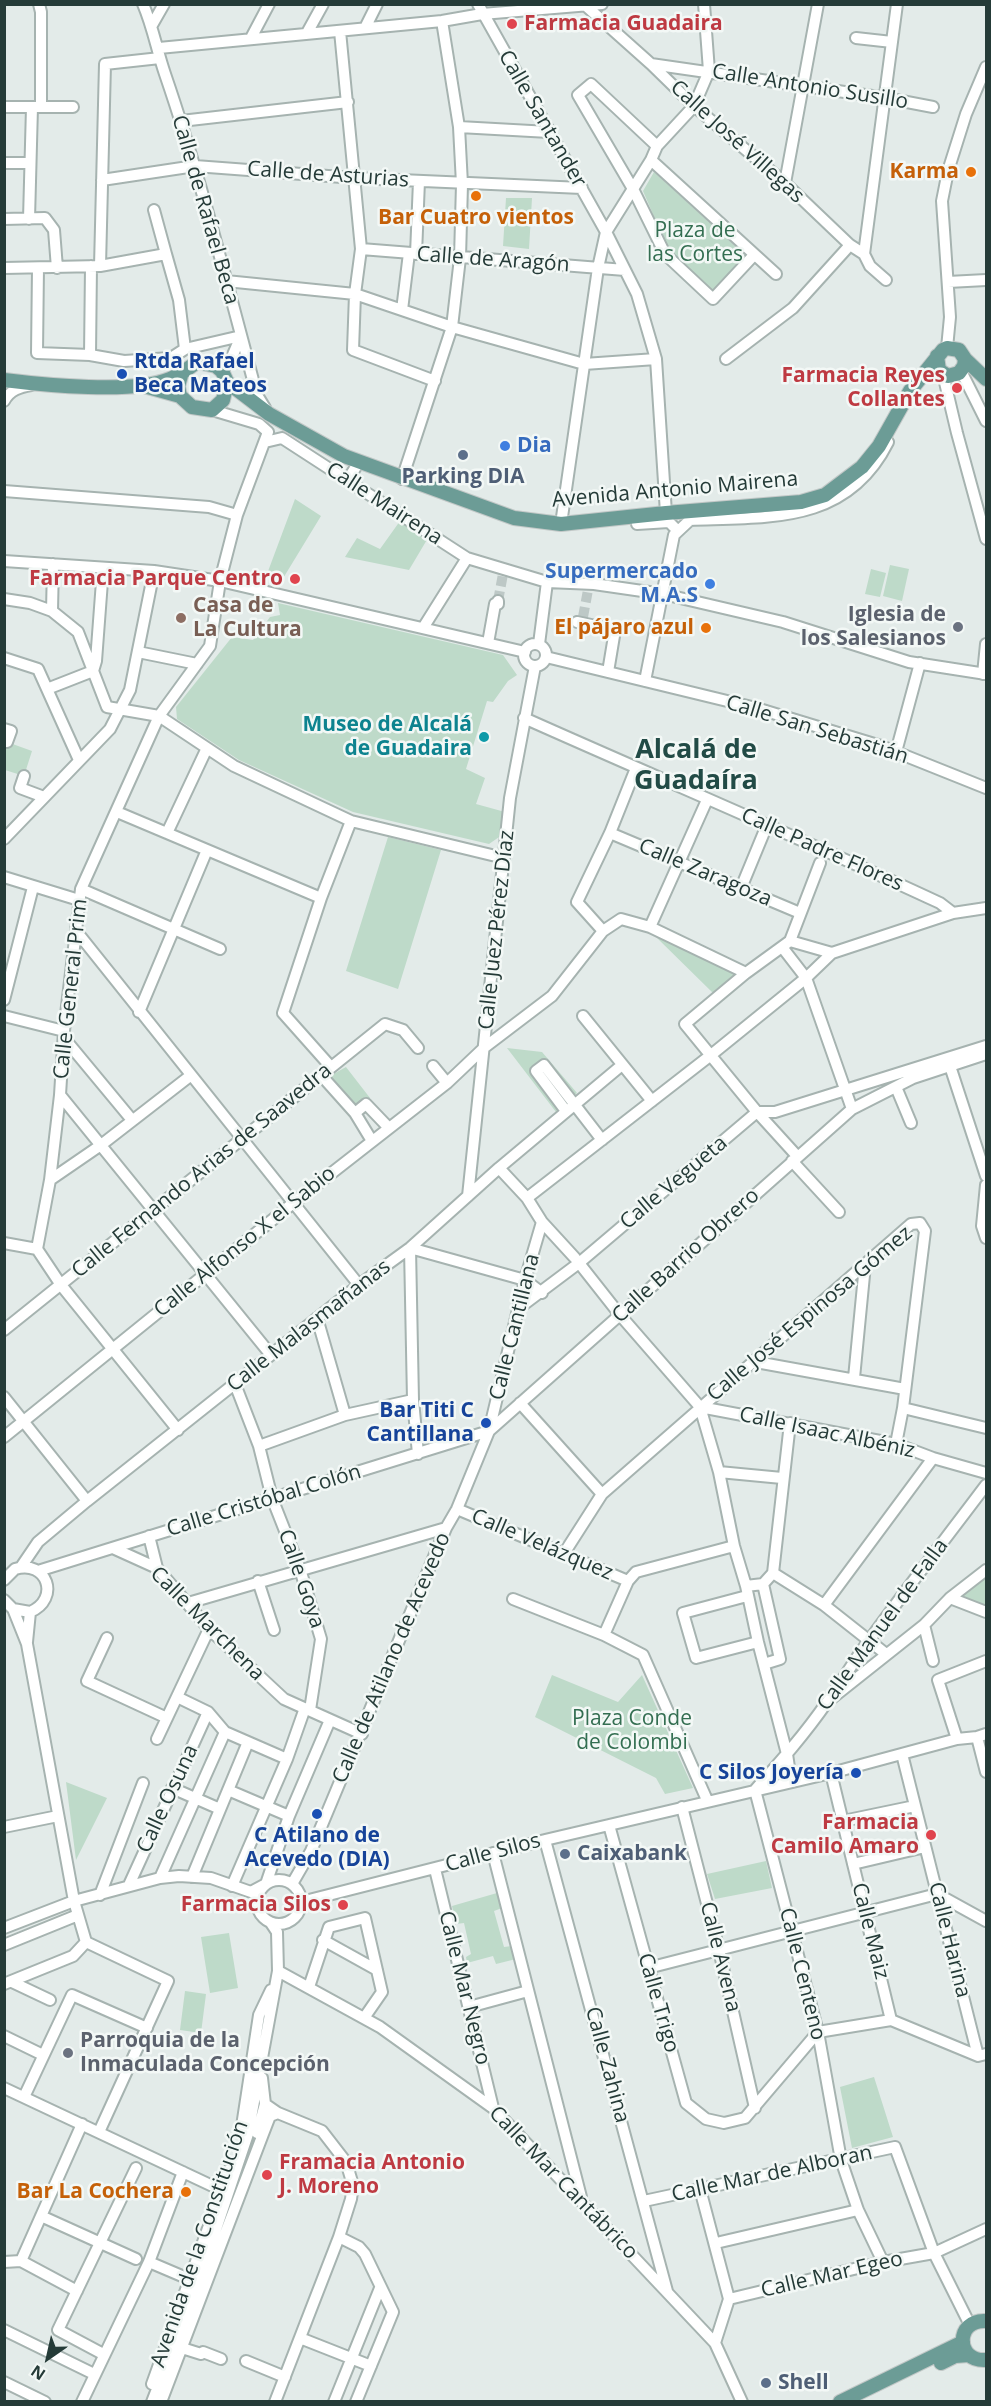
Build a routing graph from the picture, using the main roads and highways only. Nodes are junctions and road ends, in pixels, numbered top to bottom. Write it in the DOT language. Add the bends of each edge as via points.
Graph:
graph roads {
  1 [pos="952,362"];
  2 [pos="182,372"];
  3 [pos="224,376"];
  4 [pos="987,379"];
  5 [pos="4,380"];
  6 [pos="987,383"];
  7 [pos="139,385"];
  8 [pos="180,396"];
  9 [pos="223,400"];
  10 [pos="268,414"];
  11 [pos="986,2321"];
  12 [pos="966,2349"];
  13 [pos="987,2360"];
  14 [pos="840,2402"];
  15 [pos="861,2402"];
  1 -- 4 [label="main road"];
  1 -- 6 [label="main road"];
  1 -- 10 [label="main road, Avenida Antonio Mairena" via="910,391 862,467 825,495 782,509 666,513 561,524 514,518 344,456"];
  2 -- 3 [label="main road" via="198,362 216,366"];
  2 -- 7 [label="main road" via="168,380"];
  2 -- 8 [label="main road"];
  3 -- 9 [label="main road"];
  3 -- 10 [label="main road"];
  5 -- 7 [label="main road" via="93,387"];
  7 -- 8 [label="main road"];
  8 -- 9 [label="main road" via="192,407 212,410"];
  9 -- 10 [label="main road"];
  11 -- 12 [label="main road" via="970,2325 963,2336"];
  12 -- 13 [label="main road" via="975,2359"];
  12 -- 14 [label="main road"];
  12 -- 15 [label="main road"];
}
